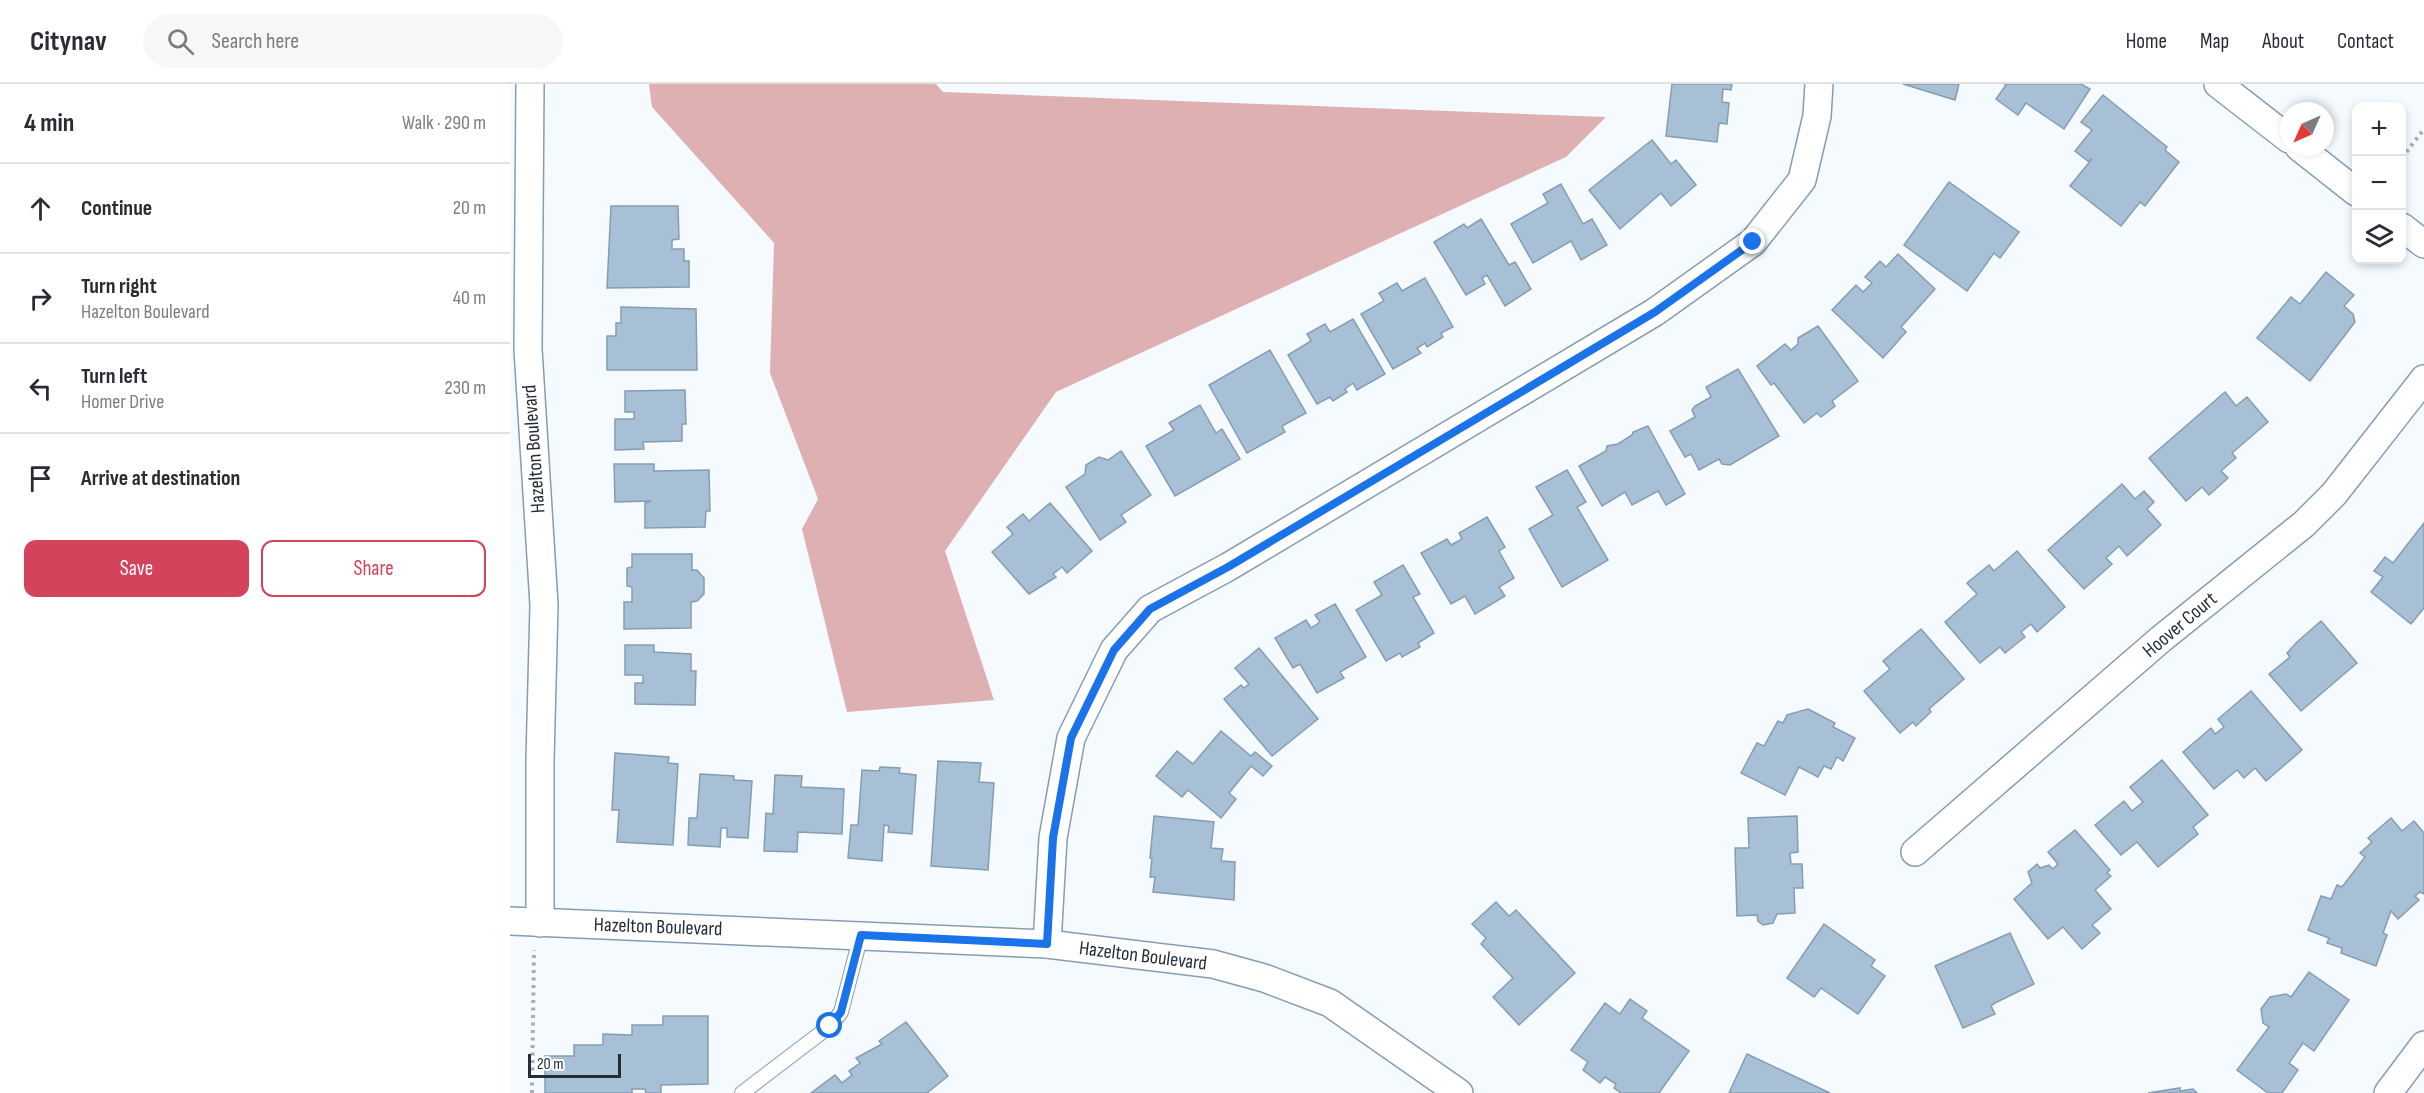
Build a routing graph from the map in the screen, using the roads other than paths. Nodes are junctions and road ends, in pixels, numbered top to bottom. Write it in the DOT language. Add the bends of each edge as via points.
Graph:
graph roads {
  1 [pos="530,84"];
  2 [pos="1819,84"];
  3 [pos="2218,84"];
  4 [pos="2280,132"];
  5 [pos="2310,156"];
  6 [pos="2352,189"];
  7 [pos="2406,230"];
  8 [pos="2424,244"];
  9 [pos="2424,379"];
  10 [pos="1915,852"];
  11 [pos="528,922"];
  12 [pos="861,935"];
  13 [pos="1047,944"];
  14 [pos="2424,1044"];
  15 [pos="742,1093"];
  16 [pos="1459,1093"];
  17 [pos="2388,1093"];
  1 -- 11 [label="street, Hazelton Boulevard" via="528,349 544,605 540,760"];
  2 -- 13 [label="street" via="1817,116 1802,180 1753,242 1655,312 1228,567 1150,609 1114,650 1071,738 1053,838"];
  3 -- 4 [label="street"];
  5 -- 6 [label="street"];
  7 -- 8 [label="street"];
  9 -- 10 [label="street, Hoover Court" via="2334,494 2304,524 2161,639"];
  11 -- 12 [label="street, Hazelton Boulevard"];
  12 -- 13 [label="street, Hazelton Boulevard"];
  12 -- 15 [label="lane" via="841,1012 830,1026"];
  13 -- 16 [label="street, Hazelton Boulevard" via="1213,964 1264,978 1330,1003"];
  14 -- 17 [label="street"];
}
